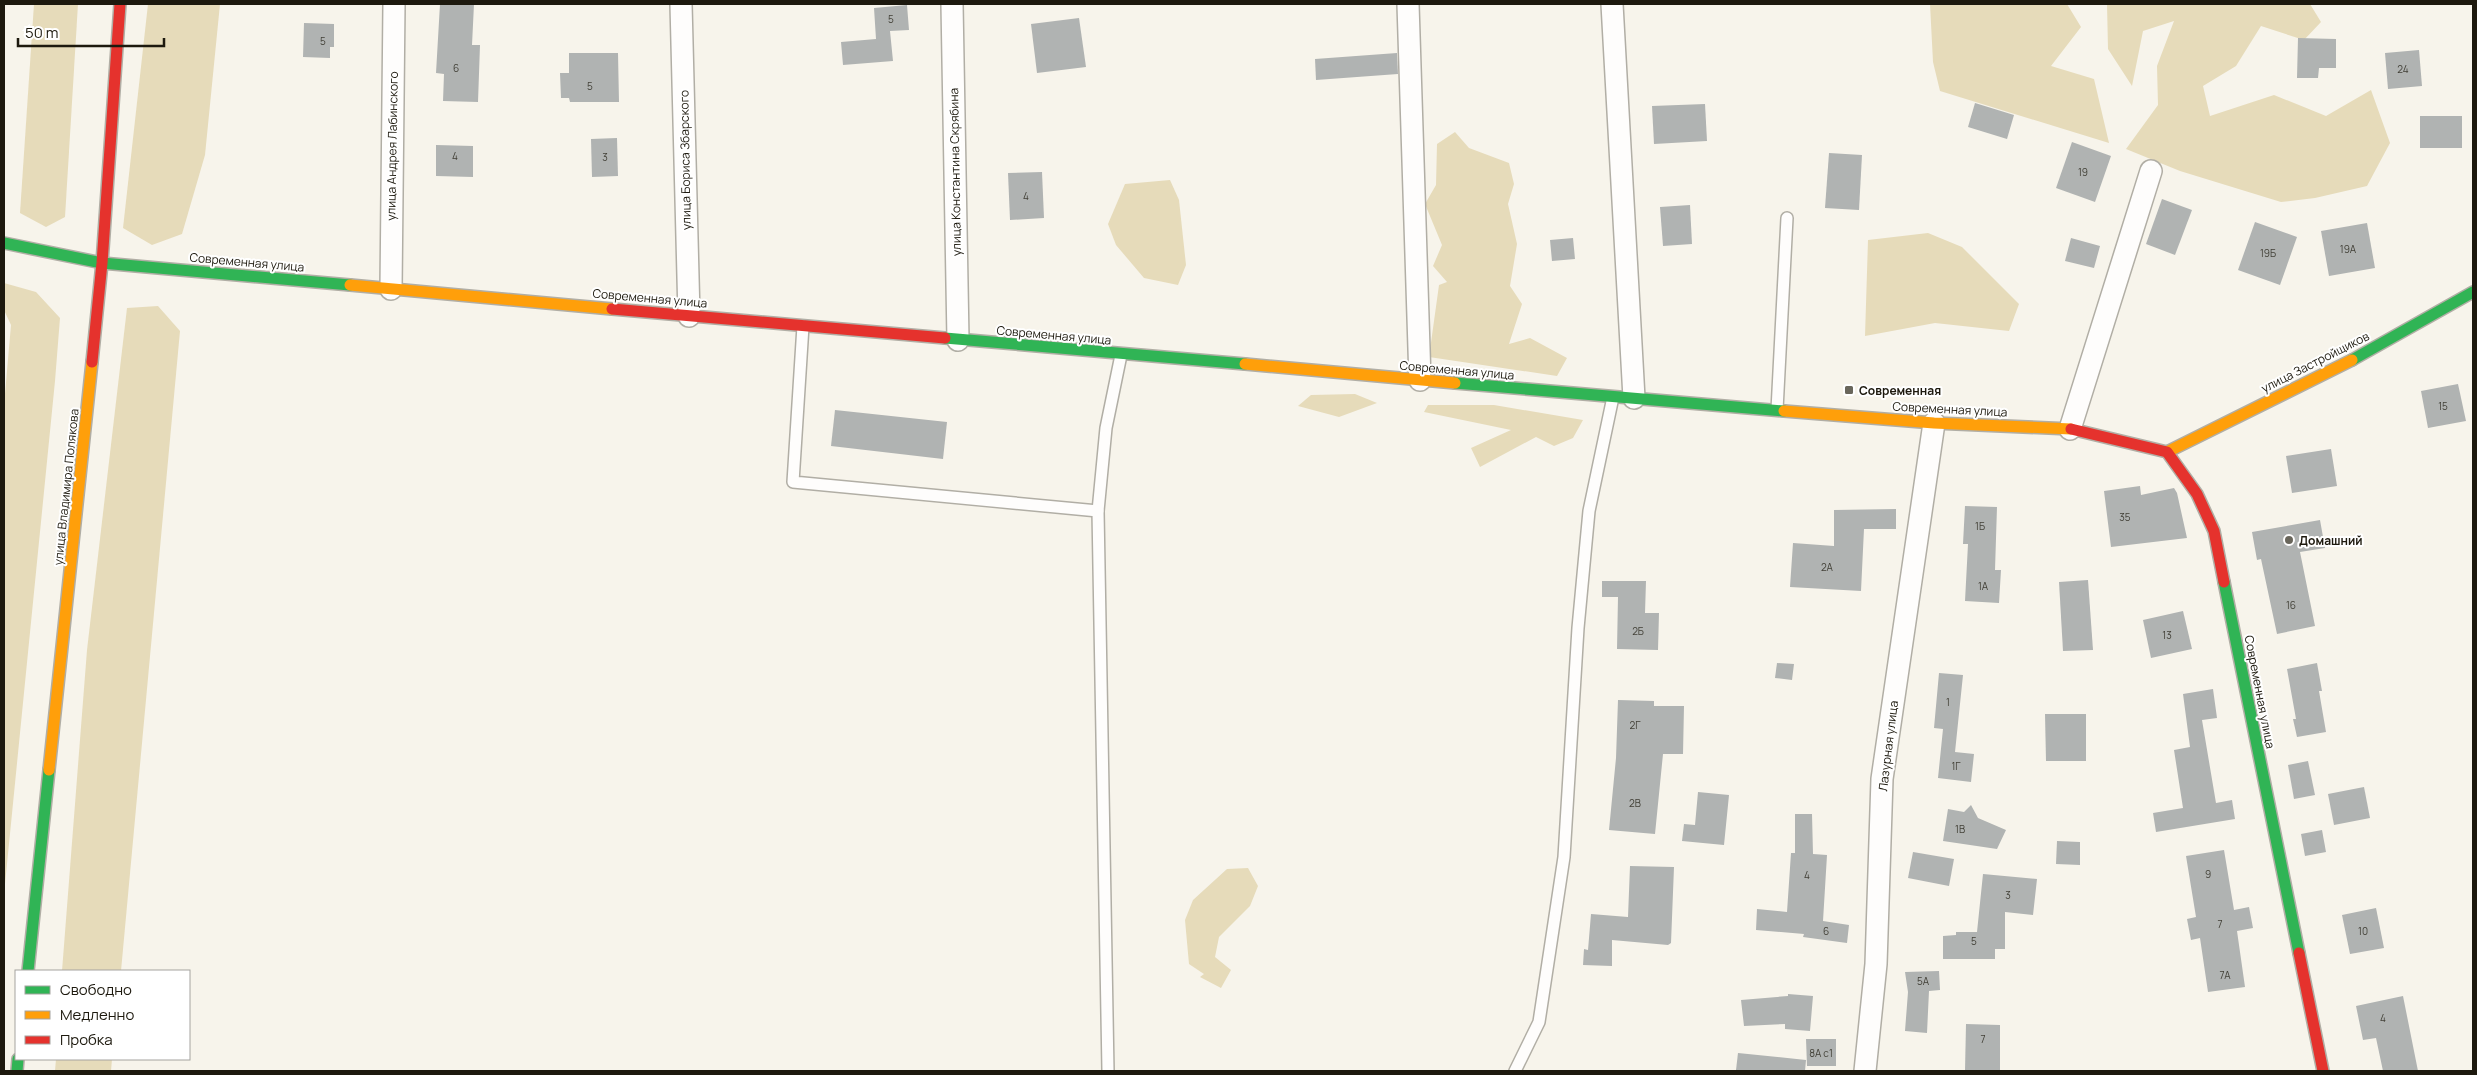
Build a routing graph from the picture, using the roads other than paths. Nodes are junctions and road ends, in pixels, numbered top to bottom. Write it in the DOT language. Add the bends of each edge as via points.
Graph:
graph roads {
  1 [pos="120,4"];
  2 [pos="394,4"];
  3 [pos="681,4"];
  4 [pos="952,4"];
  5 [pos="1408,4"];
  6 [pos="1612,4"];
  7 [pos="2151,171"];
  8 [pos="1787,218"];
  9 [pos="4,243"];
  10 [pos="102,263"];
  11 [pos="391,289"];
  12 [pos="2473,292"];
  13 [pos="689,316"];
  14 [pos="803,326"];
  15 [pos="958,340"];
  16 [pos="1121,354"];
  17 [pos="1420,380"];
  18 [pos="1613,397"];
  19 [pos="1634,398"];
  20 [pos="1777,410"];
  21 [pos="1934,423"];
  22 [pos="2070,429"];
  23 [pos="2167,452"];
  24 [pos="1098,511"];
  25 [pos="28,970"];
  26 [pos="1108,1071"];
  27 [pos="1515,1071"];
  28 [pos="1865,1071"];
  29 [pos="2323,1071"];
  1 -- 10 [label="street, улица Владимира Полякова"];
  2 -- 11 [label="street, улица Андрея Лабинского"];
  3 -- 13 [label="street, улица Бориса Збарского"];
  4 -- 15 [label="street, улица Константина Скрябина"];
  5 -- 17 [label="street"];
  6 -- 19 [label="street"];
  7 -- 22 [label="street"];
  8 -- 20 [label="lane"];
  9 -- 10 [label="street, Современная улица"];
  10 -- 11 [label="street, Современная улица"];
  10 -- 25 [label="street, улица Владимира Полякова"];
  11 -- 13 [label="street, Современная улица"];
  12 -- 23 [label="street, улица Застройщиков" via="2340,367"];
  13 -- 14 [label="street, Современная улица"];
  14 -- 15 [label="street, Современная улица"];
  14 -- 24 [label="lane" via="793,482"];
  15 -- 16 [label="street, Современная улица"];
  16 -- 17 [label="street, Современная улица"];
  16 -- 24 [label="lane" via="1106,428"];
  17 -- 18 [label="street, Современная улица"];
  18 -- 19 [label="street, Современная улица"];
  18 -- 27 [label="lane" via="1589,511 1578,628 1564,857 1539,1022"];
  19 -- 20 [label="street, Современная улица"];
  20 -- 21 [label="street, Современная улица"];
  21 -- 22 [label="street, Современная улица"];
  21 -- 28 [label="street, Лазурная улица" via="1882,779 1876,964"];
  22 -- 23 [label="street, Современная улица"];
  23 -- 29 [label="street, Современная улица" via="2196,494 2214,531"];
  24 -- 26 [label="lane"];
}
